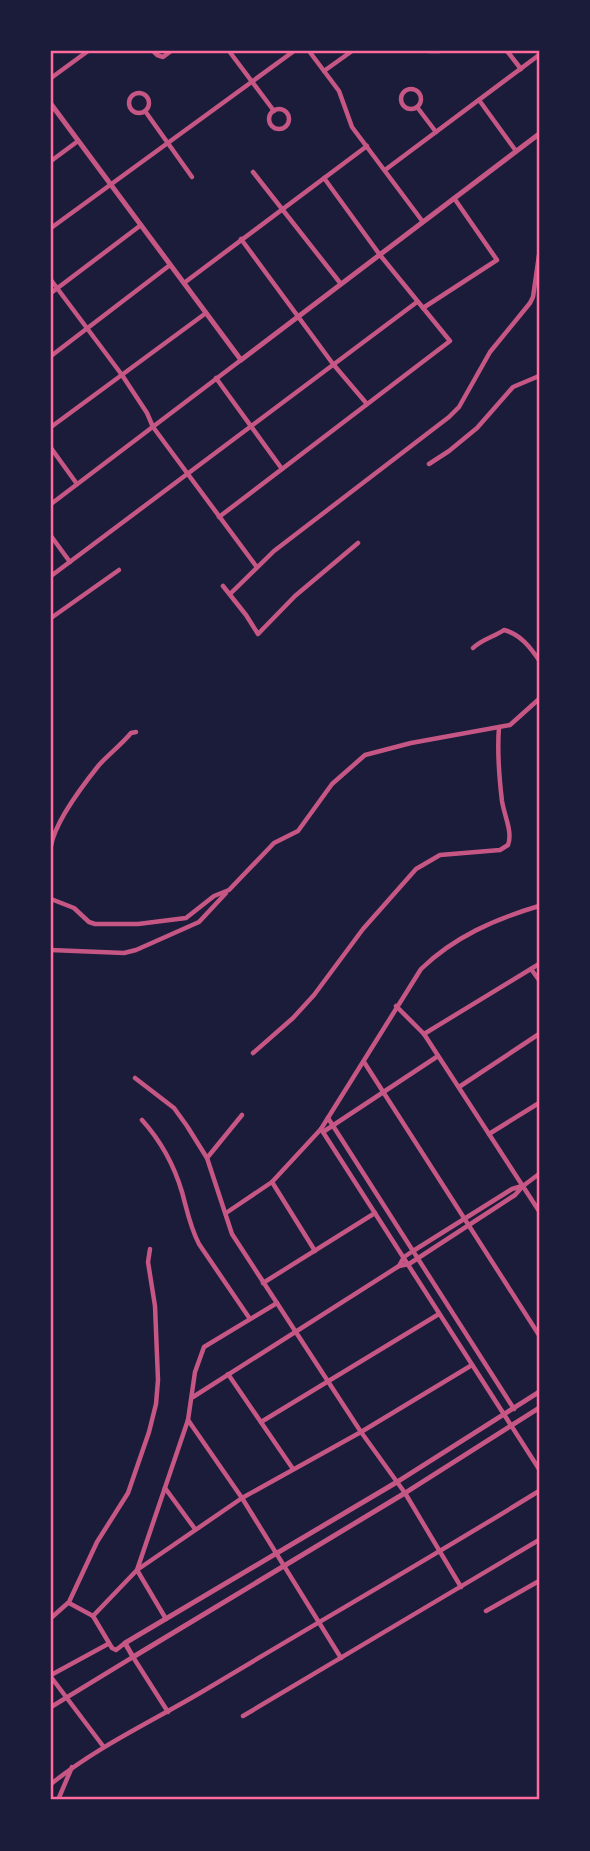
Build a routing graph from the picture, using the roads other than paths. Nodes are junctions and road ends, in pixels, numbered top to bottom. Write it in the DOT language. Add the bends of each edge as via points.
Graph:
graph roads {
  1 [pos="89,51"];
  2 [pos="153,51"];
  3 [pos="171,51"];
  4 [pos="229,51"];
  5 [pos="293,51"];
  6 [pos="309,51"];
  7 [pos="352,51"];
  8 [pos="429,51"];
  9 [pos="439,51"];
  10 [pos="507,51"];
  11 [pos="539,55"];
  12 [pos="521,69"];
  13 [pos="324,71"];
  14 [pos="51,78"];
  15 [pos="252,81"];
  16 [pos="479,100"];
  17 [pos="51,104"];
  18 [pos="417,107"];
  19 [pos="145,111"];
  20 [pos="274,111"];
  21 [pos="436,132"];
  22 [pos="539,134"];
  23 [pos="78,141"];
  24 [pos="168,142"];
  25 [pos="366,146"];
  26 [pos="516,151"];
  27 [pos="51,161"];
  28 [pos="385,170"];
  29 [pos="253,172"];
  30 [pos="192,177"];
  31 [pos="324,178"];
  32 [pos="110,184"];
  33 [pos="454,198"];
  34 [pos="282,209"];
  35 [pos="423,222"];
  36 [pos="141,225"];
  37 [pos="51,228"];
  38 [pos="241,239"];
  39 [pos="380,255"];
  40 [pos="539,255"];
  41 [pos="170,265"];
  42 [pos="51,280"];
  43 [pos="184,283"];
  44 [pos="341,284"];
  45 [pos="57,288"];
  46 [pos="51,293"];
  47 [pos="536,298"];
  48 [pos="417,302"];
  49 [pos="423,308"];
  50 [pos="206,313"];
  51 [pos="298,316"];
  52 [pos="87,328"];
  53 [pos="51,356"];
  54 [pos="241,360"];
  55 [pos="333,363"];
  56 [pos="121,375"];
  57 [pos="539,376"];
  58 [pos="216,378"];
  59 [pos="367,404"];
  60 [pos="153,426"];
  61 [pos="250,426"];
  62 [pos="51,427"];
  63 [pos="51,448"];
  64 [pos="429,464"];
  65 [pos="282,469"];
  66 [pos="187,473"];
  67 [pos="77,484"];
  68 [pos="51,504"];
  69 [pos="219,517"];
  70 [pos="51,537"];
  71 [pos="358,542"];
  72 [pos="70,562"];
  73 [pos="256,566"];
  74 [pos="119,570"];
  75 [pos="51,576"];
  76 [pos="223,586"];
  77 [pos="230,594"];
  78 [pos="51,618"];
  79 [pos="473,648"];
  80 [pos="539,660"];
  81 [pos="539,699"];
  82 [pos="499,727"];
  83 [pos="136,732"];
  84 [pos="51,846"];
  85 [pos="229,890"];
  86 [pos="51,899"];
  87 [pos="539,906"];
  88 [pos="51,950"];
  89 [pos="539,964"];
  90 [pos="531,969"];
  91 [pos="539,980"];
  92 [pos="397,1006"];
  93 [pos="424,1034"];
  94 [pos="539,1034"];
  95 [pos="253,1053"];
  96 [pos="438,1056"];
  97 [pos="364,1062"];
  98 [pos="135,1078"];
  99 [pos="459,1087"];
  100 [pos="383,1093"];
  101 [pos="539,1102"];
  102 [pos="242,1115"];
  103 [pos="328,1118"];
  104 [pos="142,1120"];
  105 [pos="333,1126"];
  106 [pos="322,1130"];
  107 [pos="489,1134"];
  108 [pos="207,1158"];
  109 [pos="539,1174"];
  110 [pos="272,1182"];
  111 [pos="523,1186"];
  112 [pos="539,1212"];
  113 [pos="226,1213"];
  114 [pos="375,1213"];
  115 [pos="464,1219"];
  116 [pos="469,1225"];
  117 [pos="150,1249"];
  118 [pos="315,1251"];
  119 [pos="413,1251"];
  120 [pos="404,1257"];
  121 [pos="417,1258"];
  122 [pos="409,1264"];
  123 [pos="399,1266"];
  124 [pos="263,1283"];
  125 [pos="277,1303"];
  126 [pos="439,1314"];
  127 [pos="250,1319"];
  128 [pos="297,1332"];
  129 [pos="539,1335"];
  130 [pos="472,1365"];
  131 [pos="228,1374"];
  132 [pos="328,1382"];
  133 [pos="539,1392"];
  134 [pos="193,1398"];
  135 [pos="539,1408"];
  136 [pos="514,1409"];
  137 [pos="504,1415"];
  138 [pos="188,1420"];
  139 [pos="261,1423"];
  140 [pos="511,1427"];
  141 [pos="361,1432"];
  142 [pos="293,1469"];
  143 [pos="539,1469"];
  144 [pos="397,1482"];
  145 [pos="165,1488"];
  146 [pos="539,1491"];
  147 [pos="405,1493"];
  148 [pos="243,1498"];
  149 [pos="195,1529"];
  150 [pos="539,1540"];
  151 [pos="440,1552"];
  152 [pos="276,1553"];
  153 [pos="284,1566"];
  154 [pos="137,1570"];
  155 [pos="539,1581"];
  156 [pos="461,1587"];
  157 [pos="69,1602"];
  158 [pos="486,1611"];
  159 [pos="93,1616"];
  160 [pos="51,1618"];
  161 [pos="166,1619"];
  162 [pos="318,1622"];
  163 [pos="125,1643"];
  164 [pos="108,1644"];
  165 [pos="133,1657"];
  166 [pos="341,1658"];
  167 [pos="51,1676"];
  168 [pos="66,1698"];
  169 [pos="51,1707"];
  170 [pos="168,1712"];
  171 [pos="243,1716"];
  172 [pos="103,1746"];
  173 [pos="72,1767"];
  174 [pos="51,1784"];
  175 [pos="58,1800"];
  1 -- 14 [label="street"];
  2 -- 3 [label="street" via="163,57"];
  4 -- 15 [label="street"];
  5 -- 15 [label="street"];
  6 -- 13 [label="street"];
  7 -- 13 [label="street"];
  8 -- 9 [label="street"];
  10 -- 12 [label="street"];
  11 -- 12 [label="street"];
  12 -- 16 [label="street"];
  13 -- 25 [label="street"];
  15 -- 20 [label="street"];
  15 -- 24 [label="street"];
  16 -- 21 [label="street"];
  16 -- 26 [label="street"];
  17 -- 23 [label="street"];
  18 -- 18 [label="street" via="405,107 404,92 413,89 419,93"];
  18 -- 21 [label="street"];
  19 -- 19 [label="street" via="130,108 134,94 148,99"];
  19 -- 24 [label="street"];
  20 -- 20 [label="street" via="280,109 289,117 281,129 272,125"];
  21 -- 28 [label="street"];
  22 -- 26 [label="street"];
  23 -- 27 [label="street"];
  23 -- 32 [label="street"];
  24 -- 30 [label="street"];
  24 -- 32 [label="street"];
  25 -- 28 [label="street"];
  25 -- 31 [label="street"];
  26 -- 33 [label="street"];
  28 -- 35 [label="street"];
  29 -- 34 [label="street"];
  31 -- 34 [label="street"];
  31 -- 39 [label="street"];
  32 -- 36 [label="street"];
  32 -- 37 [label="street"];
  33 -- 35 [label="street"];
  33 -- 49 [label="street" via="497,260"];
  34 -- 38 [label="street"];
  34 -- 44 [label="street"];
  35 -- 39 [label="street"];
  36 -- 41 [label="street"];
  36 -- 45 [label="street"];
  38 -- 43 [label="street"];
  38 -- 51 [label="street"];
  39 -- 44 [label="street"];
  39 -- 48 [label="street"];
  40 -- 47 [label="street"];
  41 -- 43 [label="street"];
  41 -- 52 [label="street"];
  42 -- 45 [label="street"];
  43 -- 50 [label="street"];
  44 -- 51 [label="street"];
  45 -- 46 [label="street"];
  45 -- 52 [label="street"];
  47 -- 73 [label="street" via="490,352 459,407"];
  48 -- 49 [label="street"];
  48 -- 55 [label="street"];
  49 -- 59 [label="street" via="450,341"];
  50 -- 54 [label="street"];
  50 -- 56 [label="street"];
  51 -- 54 [label="street"];
  51 -- 55 [label="street"];
  52 -- 53 [label="street"];
  52 -- 56 [label="street"];
  54 -- 58 [label="street"];
  55 -- 59 [label="street"];
  55 -- 61 [label="street"];
  56 -- 60 [label="street"];
  56 -- 62 [label="street"];
  57 -- 64 [label="street" via="513,387 477,428"];
  58 -- 60 [label="street"];
  58 -- 61 [label="street"];
  59 -- 65 [label="street"];
  60 -- 66 [label="street"];
  60 -- 67 [label="street"];
  61 -- 65 [label="street"];
  61 -- 66 [label="street"];
  63 -- 67 [label="street"];
  65 -- 69 [label="street"];
  66 -- 69 [label="street"];
  66 -- 72 [label="street"];
  67 -- 68 [label="street"];
  69 -- 73 [label="street"];
  70 -- 72 [label="street"];
  71 -- 77 [label="street" via="258,634"];
  72 -- 75 [label="street"];
  73 -- 77 [label="street"];
  74 -- 78 [label="street"];
  76 -- 77 [label="street"];
  79 -- 80 [label="street" via="504,630 527,644"];
  81 -- 82 [label="street" via="516,722"];
  82 -- 85 [label="street" via="365,755 332,784 298,831 274,843"];
  82 -- 95 [label="street" via="497,748 508,845 500,850 440,855 416,869 307,1003"];
  83 -- 84 [label="street" via="97,767 59,823"];
  85 -- 86 [label="street" via="186,918 138,924 89,922 74,908"];
  85 -- 88 [label="street" via="198,922 136,950"];
  87 -- 92 [label="street" via="479,928 440,950 421,968"];
  89 -- 90 [label="street"];
  90 -- 91 [label="street"];
  90 -- 93 [label="street"];
  92 -- 93 [label="street"];
  92 -- 97 [label="street"];
  93 -- 96 [label="street"];
  94 -- 99 [label="street"];
  96 -- 99 [label="street"];
  96 -- 100 [label="street"];
  97 -- 100 [label="street"];
  97 -- 103 [label="street"];
  98 -- 108 [label="street" via="174,1108"];
  99 -- 107 [label="street"];
  100 -- 105 [label="street"];
  100 -- 115 [label="street"];
  101 -- 107 [label="street"];
  102 -- 108 [label="street"];
  103 -- 105 [label="street"];
  103 -- 106 [label="street"];
  104 -- 127 [label="street" via="172,1165 199,1244"];
  105 -- 106 [label="street"];
  105 -- 119 [label="street"];
  106 -- 110 [label="street"];
  106 -- 114 [label="street"];
  107 -- 111 [label="street"];
  108 -- 113 [label="street"];
  109 -- 111 [label="street"];
  110 -- 113 [label="street"];
  110 -- 118 [label="street"];
  111 -- 112 [label="street"];
  111 -- 115 [label="street"];
  111 -- 116 [label="street"];
  113 -- 124 [label="street" via="232,1234"];
  114 -- 118 [label="street"];
  114 -- 120 [label="street"];
  115 -- 116 [label="street"];
  115 -- 119 [label="street"];
  116 -- 121 [label="street"];
  116 -- 129 [label="street"];
  117 -- 157 [label="street" via="156,1404 128,1493 97,1542"];
  118 -- 124 [label="street"];
  119 -- 120 [label="street"];
  119 -- 121 [label="street"];
  120 -- 122 [label="street"];
  120 -- 123 [label="street"];
  121 -- 122 [label="street"];
  121 -- 136 [label="street"];
  122 -- 123 [label="street"];
  122 -- 126 [label="street"];
  123 -- 128 [label="street"];
  124 -- 125 [label="street"];
  125 -- 127 [label="street"];
  125 -- 128 [label="street"];
  126 -- 130 [label="street"];
  126 -- 132 [label="street"];
  127 -- 134 [label="street" via="204,1347"];
  128 -- 131 [label="street"];
  128 -- 132 [label="street"];
  130 -- 137 [label="street"];
  130 -- 141 [label="street"];
  131 -- 134 [label="street"];
  131 -- 139 [label="street"];
  132 -- 139 [label="street"];
  132 -- 141 [label="street"];
  133 -- 136 [label="street"];
  134 -- 138 [label="street"];
  135 -- 140 [label="street"];
  136 -- 137 [label="street"];
  137 -- 140 [label="street"];
  137 -- 144 [label="street"];
  138 -- 145 [label="street"];
  138 -- 148 [label="street"];
  139 -- 142 [label="street"];
  140 -- 143 [label="street"];
  140 -- 147 [label="street"];
  141 -- 142 [label="street"];
  141 -- 144 [label="street"];
  142 -- 148 [label="street"];
  144 -- 147 [label="street"];
  144 -- 152 [label="street"];
  145 -- 149 [label="street"];
  145 -- 154 [label="street"];
  146 -- 151 [label="street"];
  147 -- 151 [label="street"];
  147 -- 153 [label="street"];
  148 -- 149 [label="street"];
  148 -- 152 [label="street"];
  149 -- 154 [label="street"];
  150 -- 156 [label="street"];
  151 -- 156 [label="street"];
  151 -- 162 [label="street"];
  152 -- 153 [label="street"];
  152 -- 161 [label="street"];
  153 -- 162 [label="street"];
  153 -- 165 [label="street"];
  154 -- 159 [label="street"];
  154 -- 161 [label="street"];
  155 -- 158 [label="street"];
  156 -- 166 [label="street"];
  157 -- 159 [label="street"];
  157 -- 160 [label="street"];
  159 -- 164 [label="street"];
  161 -- 163 [label="street"];
  162 -- 166 [label="street"];
  162 -- 170 [label="street"];
  163 -- 164 [label="street" via="116,1650"];
  163 -- 165 [label="street"];
  164 -- 167 [label="street"];
  165 -- 168 [label="street"];
  165 -- 170 [label="street"];
  166 -- 171 [label="street"];
  167 -- 168 [label="street"];
  168 -- 169 [label="street"];
  168 -- 172 [label="street"];
  170 -- 172 [label="street"];
  172 -- 173 [label="street"];
  173 -- 174 [label="street"];
  173 -- 175 [label="street"];
}
